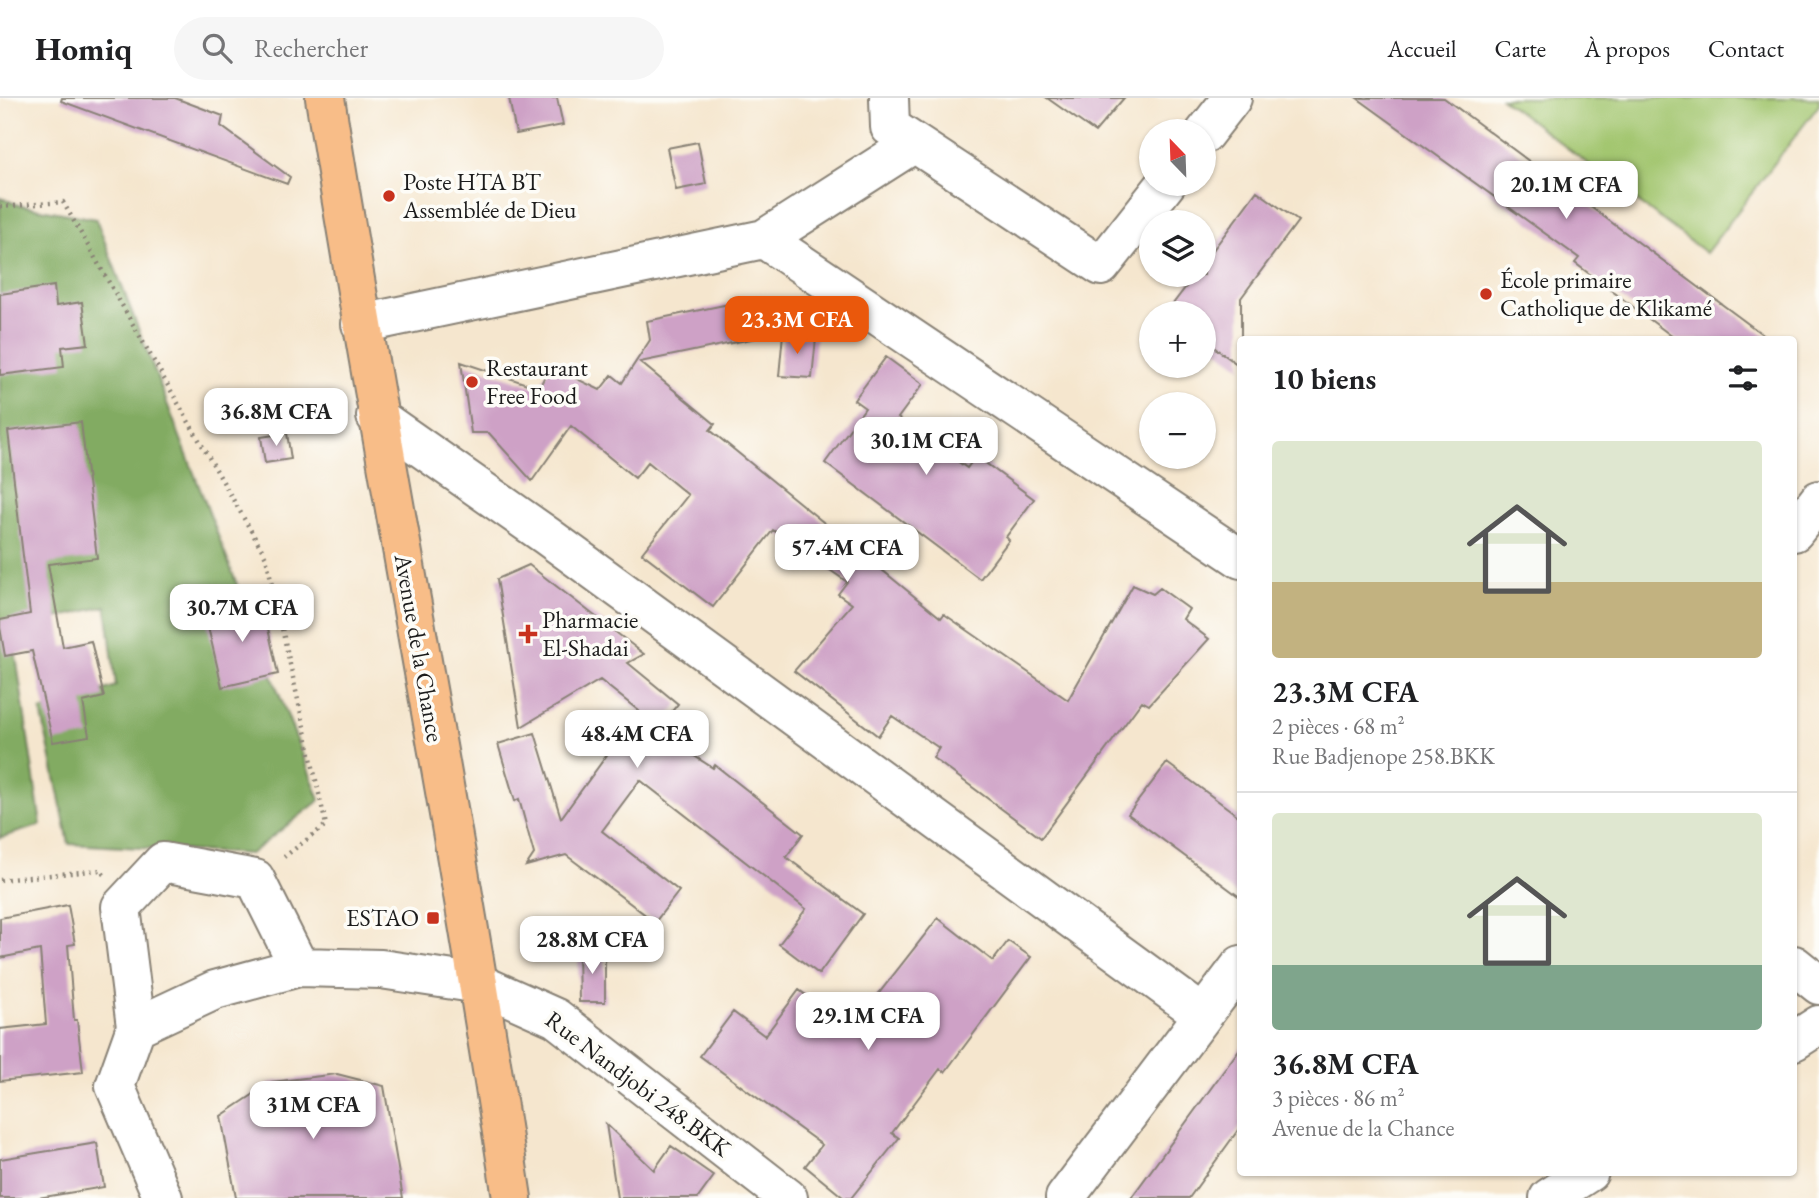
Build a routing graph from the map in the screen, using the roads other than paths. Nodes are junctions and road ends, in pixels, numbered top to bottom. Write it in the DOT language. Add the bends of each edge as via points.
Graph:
graph roads {
  1 [pos="325,98"];
  2 [pos="889,98"];
  3 [pos="1232,98"];
  4 [pos="1216,119"];
  5 [pos="912,144"];
  6 [pos="1156,196"];
  7 [pos="764,239"];
  8 [pos="360,324"];
  9 [pos="376,416"];
  10 [pos="1819,500"];
  11 [pos="1797,528"];
  12 [pos="1237,556"];
  13 [pos="299,967"];
  14 [pos="1797,967"];
  15 [pos="1237,970"];
  16 [pos="480,984"];
  17 [pos="1819,985"];
  18 [pos="1202,1014"];
  19 [pos="1819,1025"];
  20 [pos="136,1027"];
  21 [pos="1797,1039"];
  22 [pos="1583,1176"];
  23 [pos="163,1198"];
  24 [pos="512,1198"];
  25 [pos="788,1198"];
  26 [pos="1065,1198"];
  27 [pos="1549,1198"];
  1 -- 8 [label="main road, Avenue de la Chance"];
  2 -- 5 [label="street" via="890,127"];
  3 -- 4 [label="street"];
  5 -- 6 [label="street" via="1101,266"];
  5 -- 7 [label="street"];
  7 -- 8 [label="street"];
  7 -- 12 [label="street"];
  8 -- 9 [label="main road, Avenue de la Chance"];
  9 -- 16 [label="main road, Avenue de la Chance"];
  9 -- 18 [label="street"];
  10 -- 11 [label="street"];
  13 -- 16 [label="street, Rue Nandjobi 248.BKK" via="381,969"];
  13 -- 20 [label="street, Rue Nandjobi 248.BKK" via="215,990"];
  13 -- 20 [label="street" via="256,879 163,862 121,906"];
  14 -- 17 [label="street"];
  15 -- 18 [label="street"];
  16 -- 24 [label="main road, Avenue de la Chance"];
  16 -- 25 [label="street, Rue Nandjobi 248.BKK" via="556,1018"];
  18 -- 26 [label="street"];
  19 -- 21 [label="street"];
  20 -- 23 [label="street" via="115,1086"];
  22 -- 27 [label="street"];
}
